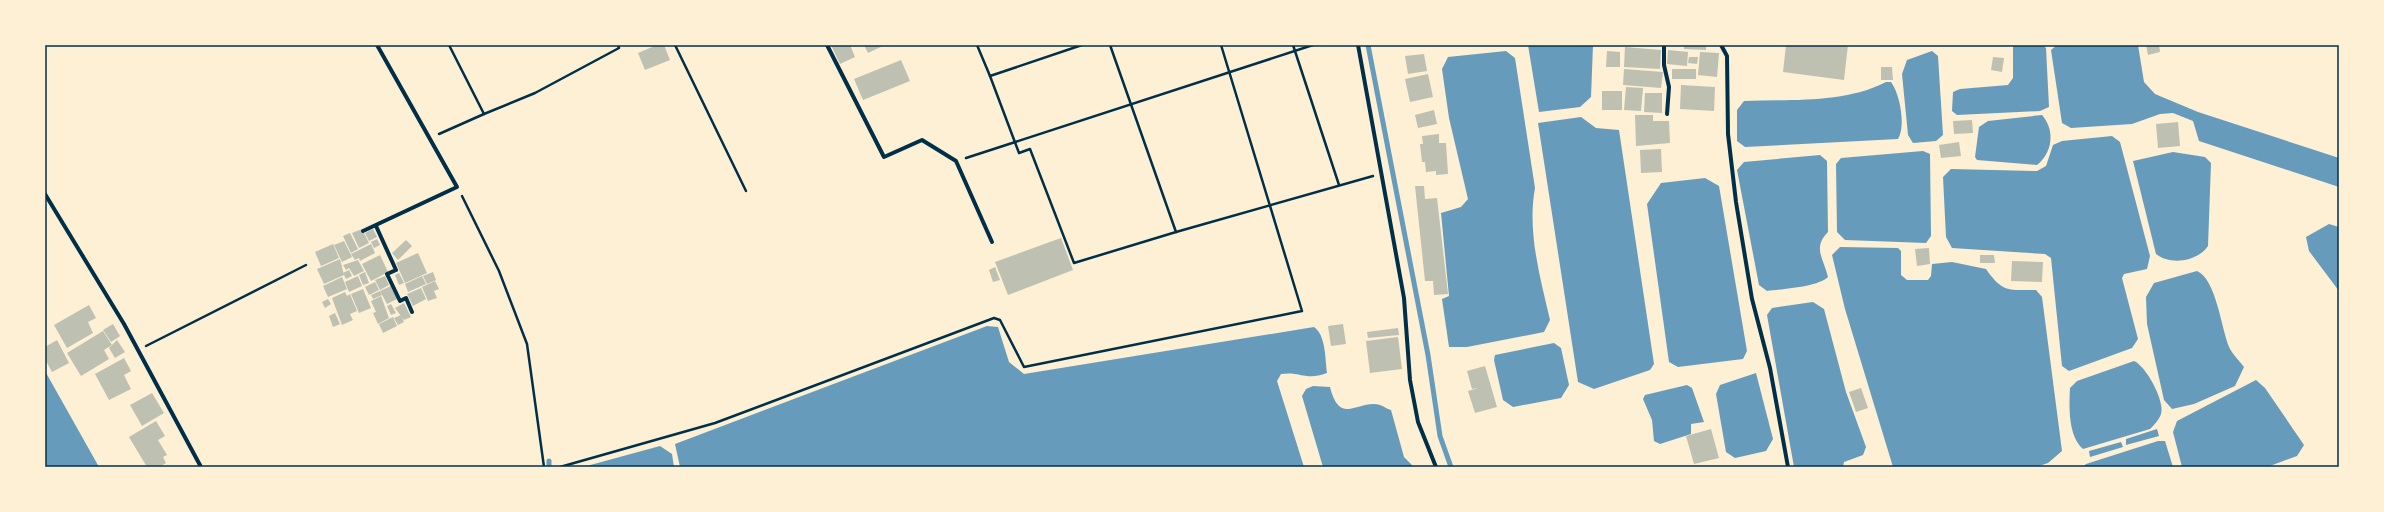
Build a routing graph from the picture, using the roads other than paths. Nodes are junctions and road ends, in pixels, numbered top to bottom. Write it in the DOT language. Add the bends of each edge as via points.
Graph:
graph roads {
  1 [pos="377,45"];
  2 [pos="827,45"];
  3 [pos="1358,45"];
  4 [pos="1664,45"];
  5 [pos="1721,45"];
  6 [pos="1667,114"];
  7 [pos="45,194"];
  8 [pos="376,226"];
  9 [pos="363,231"];
  10 [pos="992,242"];
  11 [pos="412,312"];
  12 [pos="200,467"];
  13 [pos="1436,467"];
  14 [pos="1788,467"];
  1 -- 8 [label="street" via="457,187"];
  2 -- 10 [label="street" via="884,157 922,140 956,162"];
  3 -- 13 [label="street" via="1404,298 1410,380 1418,422"];
  4 -- 6 [label="street" via="1664,65 1669,87"];
  5 -- 14 [label="street" via="1727,56 1728,134 1736,202 1752,299 1770,368"];
  7 -- 12 [label="street" via="138,350"];
  8 -- 9 [label="street"];
  8 -- 11 [label="street" via="396,270 388,274 400,301 406,298"];
}
